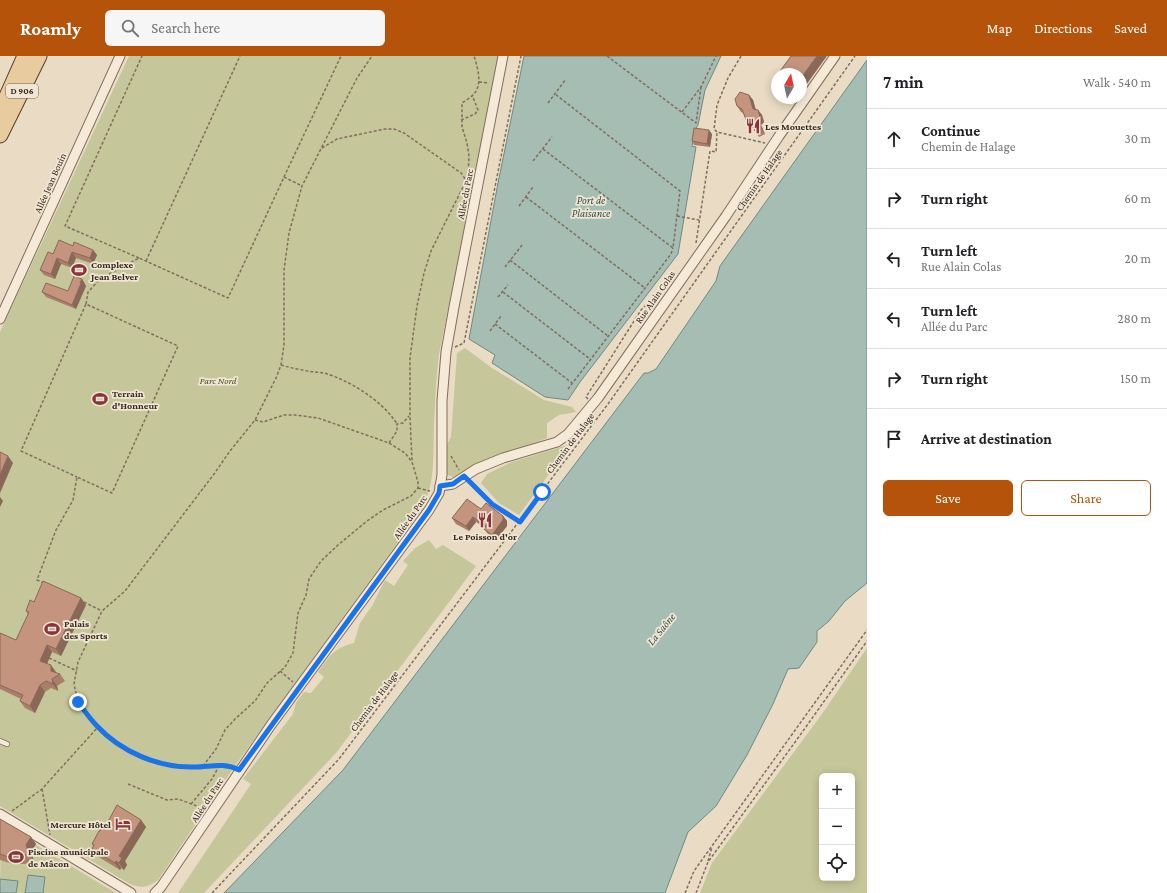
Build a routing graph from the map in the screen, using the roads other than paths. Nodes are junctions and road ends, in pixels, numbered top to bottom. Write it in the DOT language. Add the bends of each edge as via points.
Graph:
graph roads {
  1 [pos="25,56"];
  2 [pos="39,56"];
  3 [pos="120,56"];
  4 [pos="503,56"];
  5 [pos="835,56"];
  6 [pos="0,112"];
  7 [pos="0,135"];
  8 [pos="0,319"];
  9 [pos="436,486"];
  10 [pos="0,741"];
  11 [pos="7,744"];
  12 [pos="2,816"];
  13 [pos="131,893"];
  14 [pos="155,893"];
  1 -- 6 [label="main road, D 906"];
  2 -- 7 [label="main road, D 906"];
  3 -- 8 [label="street, Allée Jean Bouin"];
  4 -- 9 [label="street, Allée du Parc" via="446,352 441,451"];
  5 -- 9 [label="street, Rue Alain Colas" via="594,403 568,434 557,442 476,469 453,484"];
  9 -- 14 [label="street, Allée du Parc" via="439,493 429,510 239,770"];
  10 -- 11 [label="lane"];
  12 -- 13 [label="street"];
}
